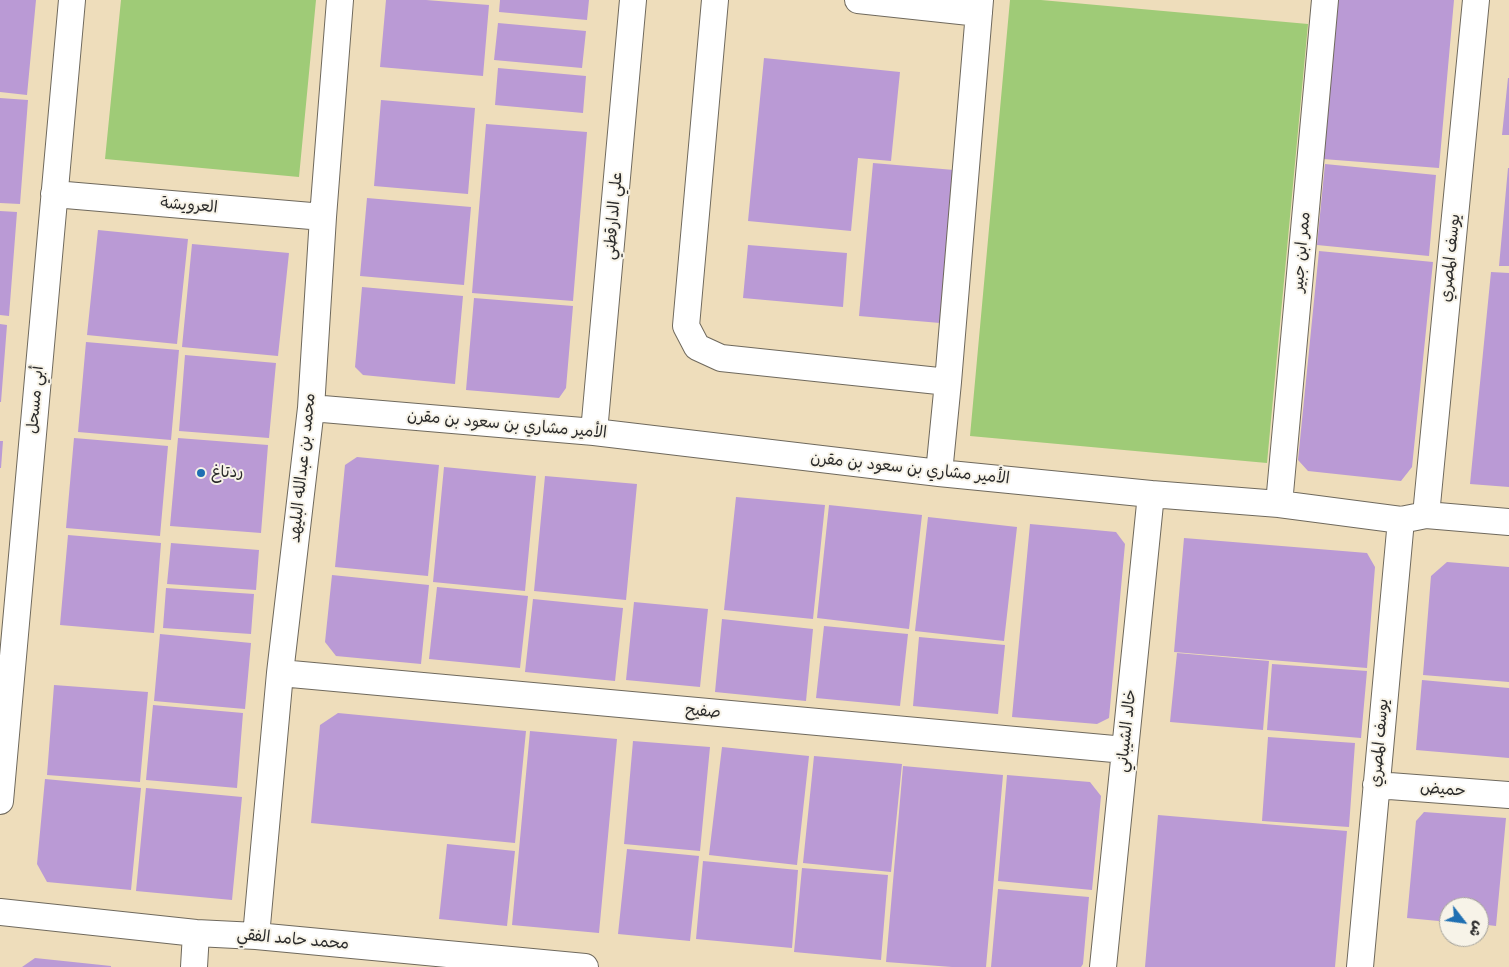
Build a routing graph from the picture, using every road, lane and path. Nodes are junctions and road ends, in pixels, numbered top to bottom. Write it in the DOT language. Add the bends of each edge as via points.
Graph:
graph roads {
  1 [pos="72,0"];
  2 [pos="340,0"];
  3 [pos="633,0"];
  4 [pos="715,0"];
  5 [pos="858,0"];
  6 [pos="1325,0"];
  7 [pos="1476,0"];
  8 [pos="980,6"];
  9 [pos="54,194"];
  10 [pos="323,217"];
  11 [pos="948,382"];
  12 [pos="311,408"];
  13 [pos="594,432"];
  14 [pos="938,473"];
  15 [pos="1150,494"];
  16 [pos="1279,504"];
  17 [pos="1426,515"];
  18 [pos="1401,520"];
  19 [pos="1509,522"];
  20 [pos="280,673"];
  21 [pos="1125,750"];
  22 [pos="1376,785"];
  23 [pos="1509,795"];
  24 [pos="0,801"];
  25 [pos="0,912"];
  26 [pos="196,933"];
  27 [pos="256,936"];
  28 [pos="194,967"];
  29 [pos="585,967"];
  30 [pos="1104,967"];
  31 [pos="1360,967"];
  1 -- 9 [label="street, أبي مسحل"];
  2 -- 10 [label="street, محمد بن عبدالله البليهد"];
  3 -- 13 [label="street, علي الدارقطني"];
  4 -- 11 [label="street" via="686,326 697,347 721,358"];
  5 -- 8 [label="street"];
  6 -- 16 [label="street, ممر ابن جبير"];
  7 -- 17 [label="street, يوسف المصري"];
  8 -- 11 [label="street"];
  9 -- 10 [label="street, العرويشة"];
  9 -- 24 [label="street, أبي مسحل"];
  10 -- 12 [label="street, محمد بن عبدالله البليهد"];
  11 -- 14 [label="street"];
  12 -- 13 [label="street, الأمير مشاري بن سعود بن مقرن"];
  12 -- 20 [label="street, محمد بن عبدالله البليهد"];
  13 -- 14 [label="street, الأمير مشاري بن سعود بن مقرن"];
  14 -- 15 [label="street, الأمير مشاري بن سعود بن مقرن"];
  15 -- 16 [label="street, الأمير مشاري بن سعود بن مقرن"];
  15 -- 21 [label="street, خالد الشيباني"];
  16 -- 18 [label="street, الأمير مشاري بن سعود بن مقرن"];
  17 -- 18 [label="street, الأمير مشاري بن سعود بن مقرن"];
  17 -- 19 [label="street, الأمير مشاري بن سعود بن مقرن"];
  18 -- 22 [label="street, يوسف المصري"];
  20 -- 21 [label="street, صفيح"];
  20 -- 27 [label="street, محمد بن عبدالله البليهد"];
  21 -- 30 [label="street, خالد الشيباني"];
  22 -- 23 [label="street, حميض"];
  22 -- 31 [label="street, يوسف المصري"];
  25 -- 26 [label="street, محمد حامد الفقي"];
  26 -- 27 [label="street, محمد حامد الفقي"];
  26 -- 28 [label="street"];
  27 -- 29 [label="street, محمد حامد الفقي"];
}
